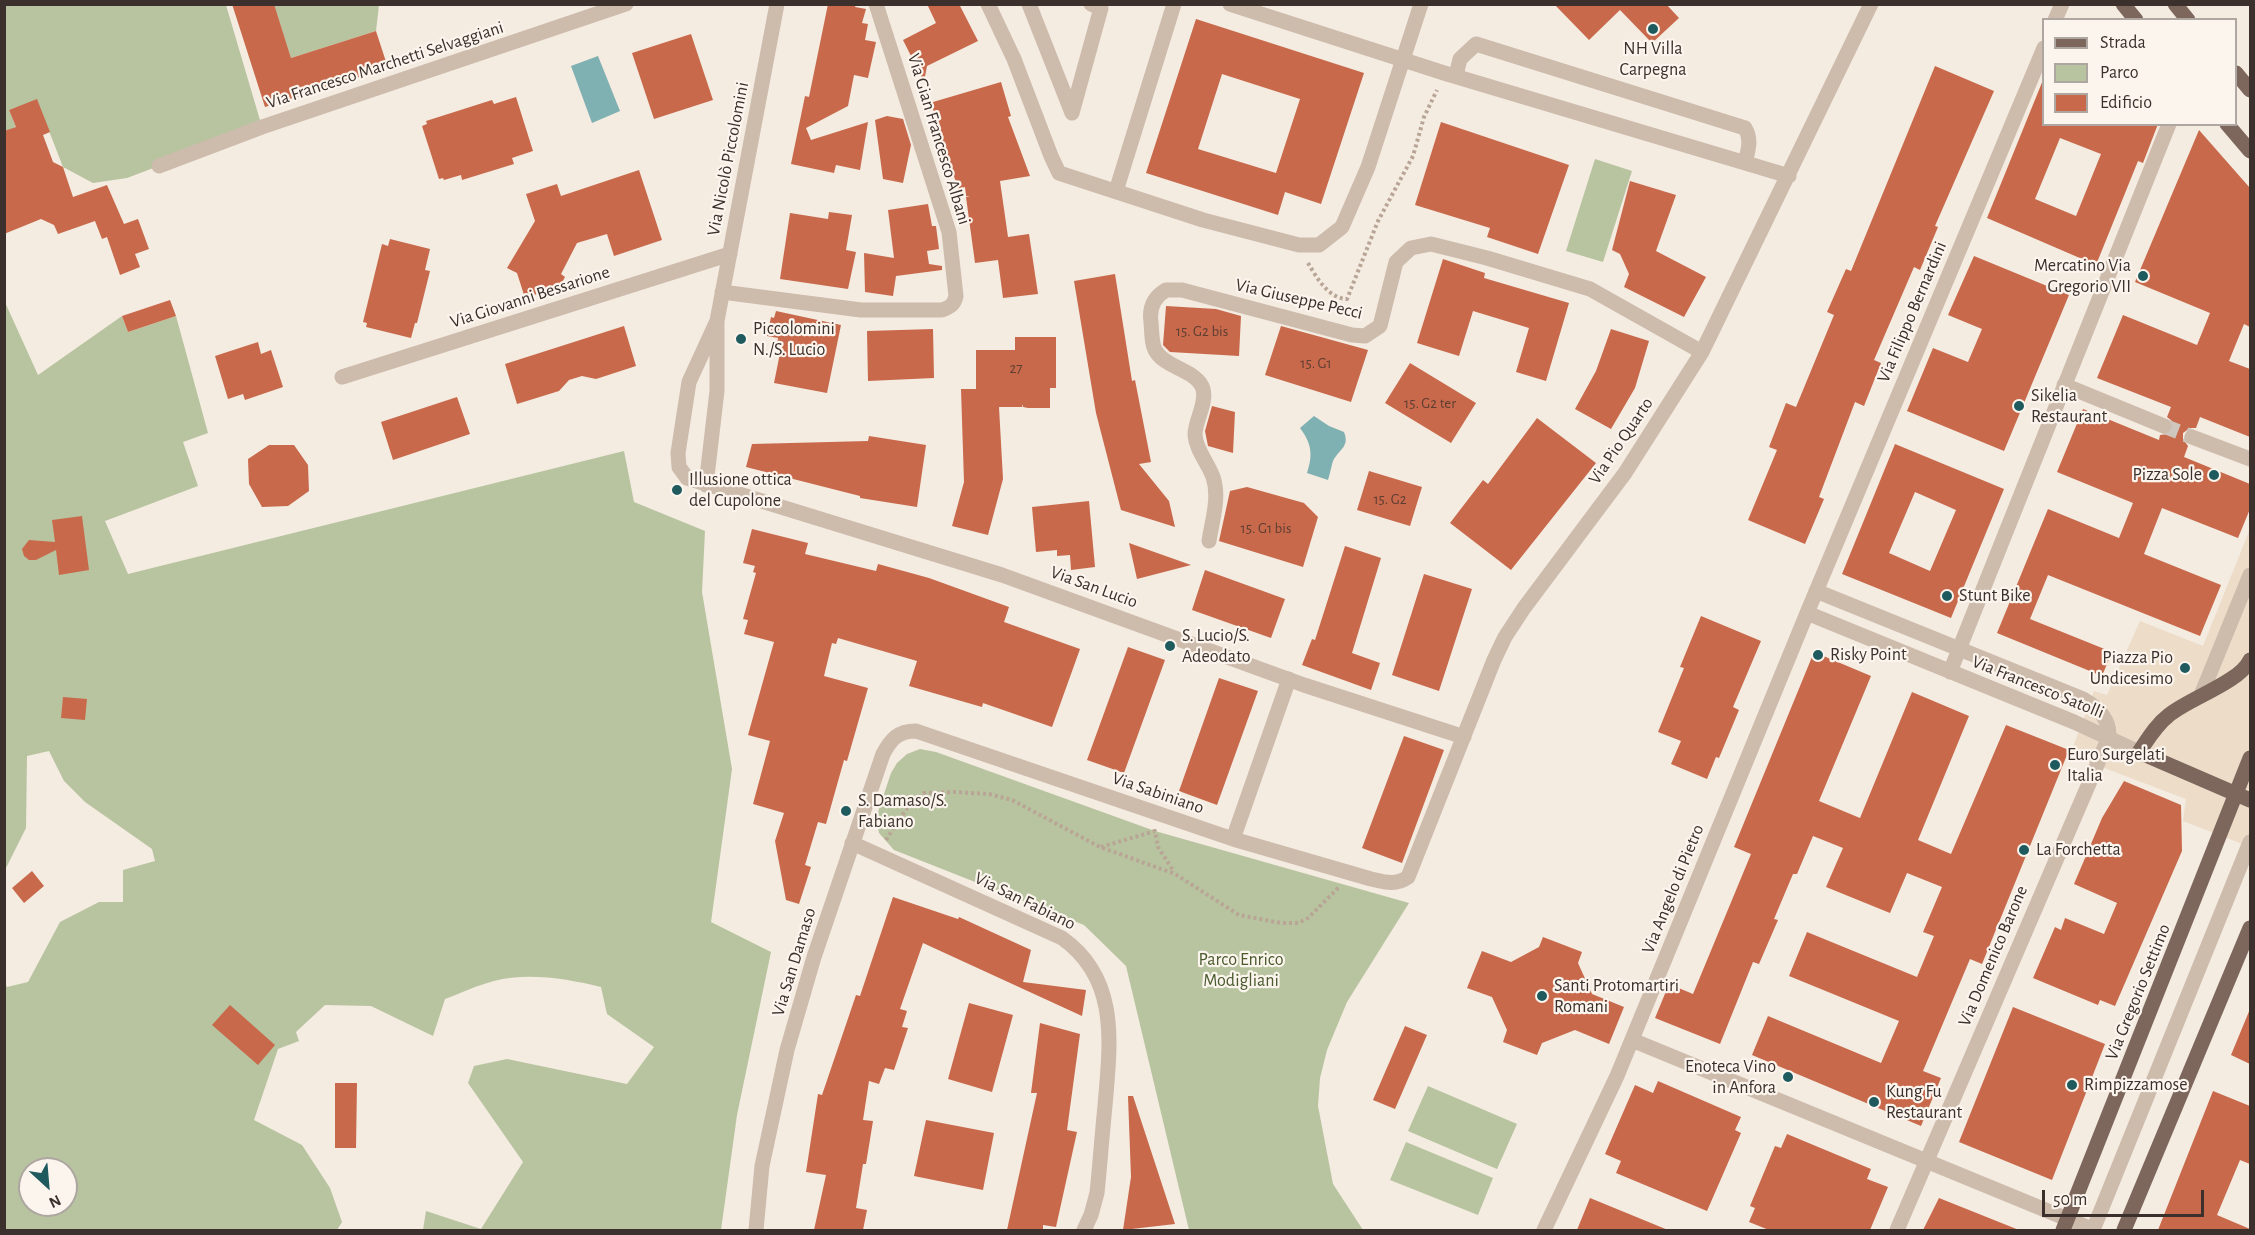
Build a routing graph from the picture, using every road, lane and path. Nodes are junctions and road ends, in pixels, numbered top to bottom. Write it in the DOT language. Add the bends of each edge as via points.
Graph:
graph roads {
  1 [pos="626,4"];
  2 [pos="777,4"];
  3 [pos="876,4"];
  4 [pos="988,4"];
  5 [pos="1029,4"];
  6 [pos="1091,4"];
  7 [pos="1174,4"];
  8 [pos="1230,4"];
  9 [pos="1420,4"];
  10 [pos="1871,4"];
  11 [pos="2062,4"];
  12 [pos="2123,4"];
  13 [pos="2175,4"];
  14 [pos="2056,18"];
  15 [pos="2134,18"];
  16 [pos="2186,18"];
  17 [pos="2042,50"];
  18 [pos="1402,58"];
  19 [pos="1450,74"];
  20 [pos="2237,75"];
  21 [pos="2250,90"];
  22 [pos="2168,126"];
  23 [pos="2230,126"];
  24 [pos="2250,151"];
  25 [pos="1745,163"];
  26 [pos="159,166"];
  27 [pos="1789,176"];
  28 [pos="1116,191"];
  29 [pos="1299,245"];
  30 [pos="729,254"];
  31 [pos="722,292"];
  32 [pos="717,321"];
  33 [pos="1702,352"];
  34 [pos="342,377"];
  35 [pos="2064,385"];
  36 [pos="2164,426"];
  37 [pos="2192,437"];
  38 [pos="2250,459"];
  39 [pos="706,485"];
  40 [pos="1209,541"];
  41 [pos="2250,575"];
  42 [pos="1816,591"];
  43 [pos="1807,613"];
  44 [pos="1959,650"];
  45 [pos="2250,660"];
  46 [pos="1950,672"];
  47 [pos="1289,679"];
  48 [pos="2201,695"];
  49 [pos="916,730"];
  50 [pos="1464,737"];
  51 [pos="2109,737"];
  52 [pos="2139,752"];
  53 [pos="2250,758"];
  54 [pos="2244,797"];
  55 [pos="1233,839"];
  56 [pos="885,841"];
  57 [pos="852,843"];
  58 [pos="2250,844"];
  59 [pos="1100,847"];
  60 [pos="1175,874"];
  61 [pos="1392,883"];
  62 [pos="1341,885"];
  63 [pos="2250,928"];
  64 [pos="1632,1040"];
  65 [pos="1927,1163"];
  66 [pos="2065,1225"];
  67 [pos="756,1230"];
  68 [pos="1084,1230"];
  69 [pos="1544,1230"];
  70 [pos="1897,1230"];
  71 [pos="2093,1230"];
  72 [pos="2124,1230"];
  1 -- 26 [label="street, Via Francesco Marchetti Selvaggiani" via="262,127"];
  2 -- 30 [label="street, Via Nicolò Piccolomini"];
  3 -- 31 [label="street, Via Gian Francesco Albani" via="949,232 954,302 942,310 861,310"];
  4 -- 28 [label="street" via="1059,173"];
  5 -- 6 [label="street" via="1072,113 1101,8"];
  7 -- 28 [label="street"];
  8 -- 18 [label="street"];
  9 -- 18 [label="street"];
  10 -- 27 [label="street, Via Pio Quarto"];
  11 -- 14 [label="street"];
  12 -- 15 [label="main road"];
  13 -- 16 [label="main road"];
  17 -- 42 [label="street, Via Filippo Bernardini"];
  18 -- 19 [label="street"];
  18 -- 29 [label="street" via="1368,167 1342,227 1318,245"];
  19 -- 25 [label="street"];
  19 -- 25 [label="street" via="1476,44 1745,128 1750,144"];
  19 -- 29 [label="path" via="1424,117 1413,156 1378,221 1347,299 1339,298 1319,282"];
  20 -- 21 [label="main road"];
  22 -- 35 [label="street"];
  23 -- 24 [label="main road"];
  25 -- 27 [label="street"];
  27 -- 33 [label="street, Via Pio Quarto"];
  28 -- 29 [label="street" via="1203,220"];
  30 -- 31 [label="street, Via Nicolò Piccolomini"];
  30 -- 34 [label="street, Via Giovanni Bessarione"];
  31 -- 32 [label="street, Via Nicolò Piccolomini"];
  32 -- 39 [label="street, Via Nicolò Piccolomini" via="717,391"];
  32 -- 39 [label="street, Via Nicolò Piccolomini" via="689,382 678,453 684,476"];
  33 -- 40 [label="street, Via Giuseppe Pecci" via="1590,289 1431,244 1411,248 1396,262 1380,326 1365,336 1182,290 1166,290 1158,295 1150,315 1154,347 1157,354 1203,388 1196,435 1215,485"];
  33 -- 50 [label="street, Via Pio Quarto" via="1625,473 1505,637"];
  35 -- 36 [label="street"];
  35 -- 44 [label="street"];
  37 -- 38 [label="street"];
  39 -- 47 [label="street, Via San Lucio" via="1002,575"];
  41 -- 48 [label="street"];
  42 -- 43 [label="street, Via Angelo di Pietro"];
  42 -- 44 [label="street, Via Francesco Satolli"];
  43 -- 46 [label="street, Via Francesco Satolli"];
  43 -- 64 [label="street, Via Angelo di Pietro"];
  44 -- 46 [label="street"];
  44 -- 51 [label="street, Via Francesco Satolli" via="2090,703 2107,721"];
  45 -- 48 [label="main road" via="2242,672"];
  46 -- 51 [label="street, Via Francesco Satolli"];
  47 -- 50 [label="street, Via San Lucio"];
  47 -- 55 [label="street"];
  48 -- 52 [label="main road" via="2162,721"];
  49 -- 55 [label="street, Via Sabiniano"];
  49 -- 57 [label="street, Via San Damaso" via="904,731 888,744"];
  50 -- 61 [label="street, Via Pio Quarto" via="1408,877"];
  51 -- 52 [label="street"];
  51 -- 65 [label="street, Via Domenico Barone"];
  52 -- 54 [label="main road"];
  53 -- 54 [label="main road"];
  54 -- 66 [label="main road, Via Gregorio Settimo" via="2221,835"];
  55 -- 61 [label="street, Via Sabiniano"];
  56 -- 59 [label="path" via="907,808 924,793 954,792 1012,800"];
  57 -- 67 [label="street, Via San Damaso" via="787,1050 762,1166"];
  57 -- 68 [label="street, Via San Fabiano" via="1062,938 1090,965 1102,991 1110,1040 1097,1193"];
  58 -- 71 [label="street"];
  59 -- 60 [label="path"];
  59 -- 60 [label="path" via="1155,831 1158,847"];
  60 -- 62 [label="path" via="1239,915 1281,923 1308,918"];
  63 -- 72 [label="main road"];
  64 -- 65 [label="street"];
  64 -- 69 [label="street, Via Angelo di Pietro"];
  65 -- 66 [label="street"];
  65 -- 70 [label="street, Via Domenico Barone"];
  66 -- 71 [label="street"];
}
